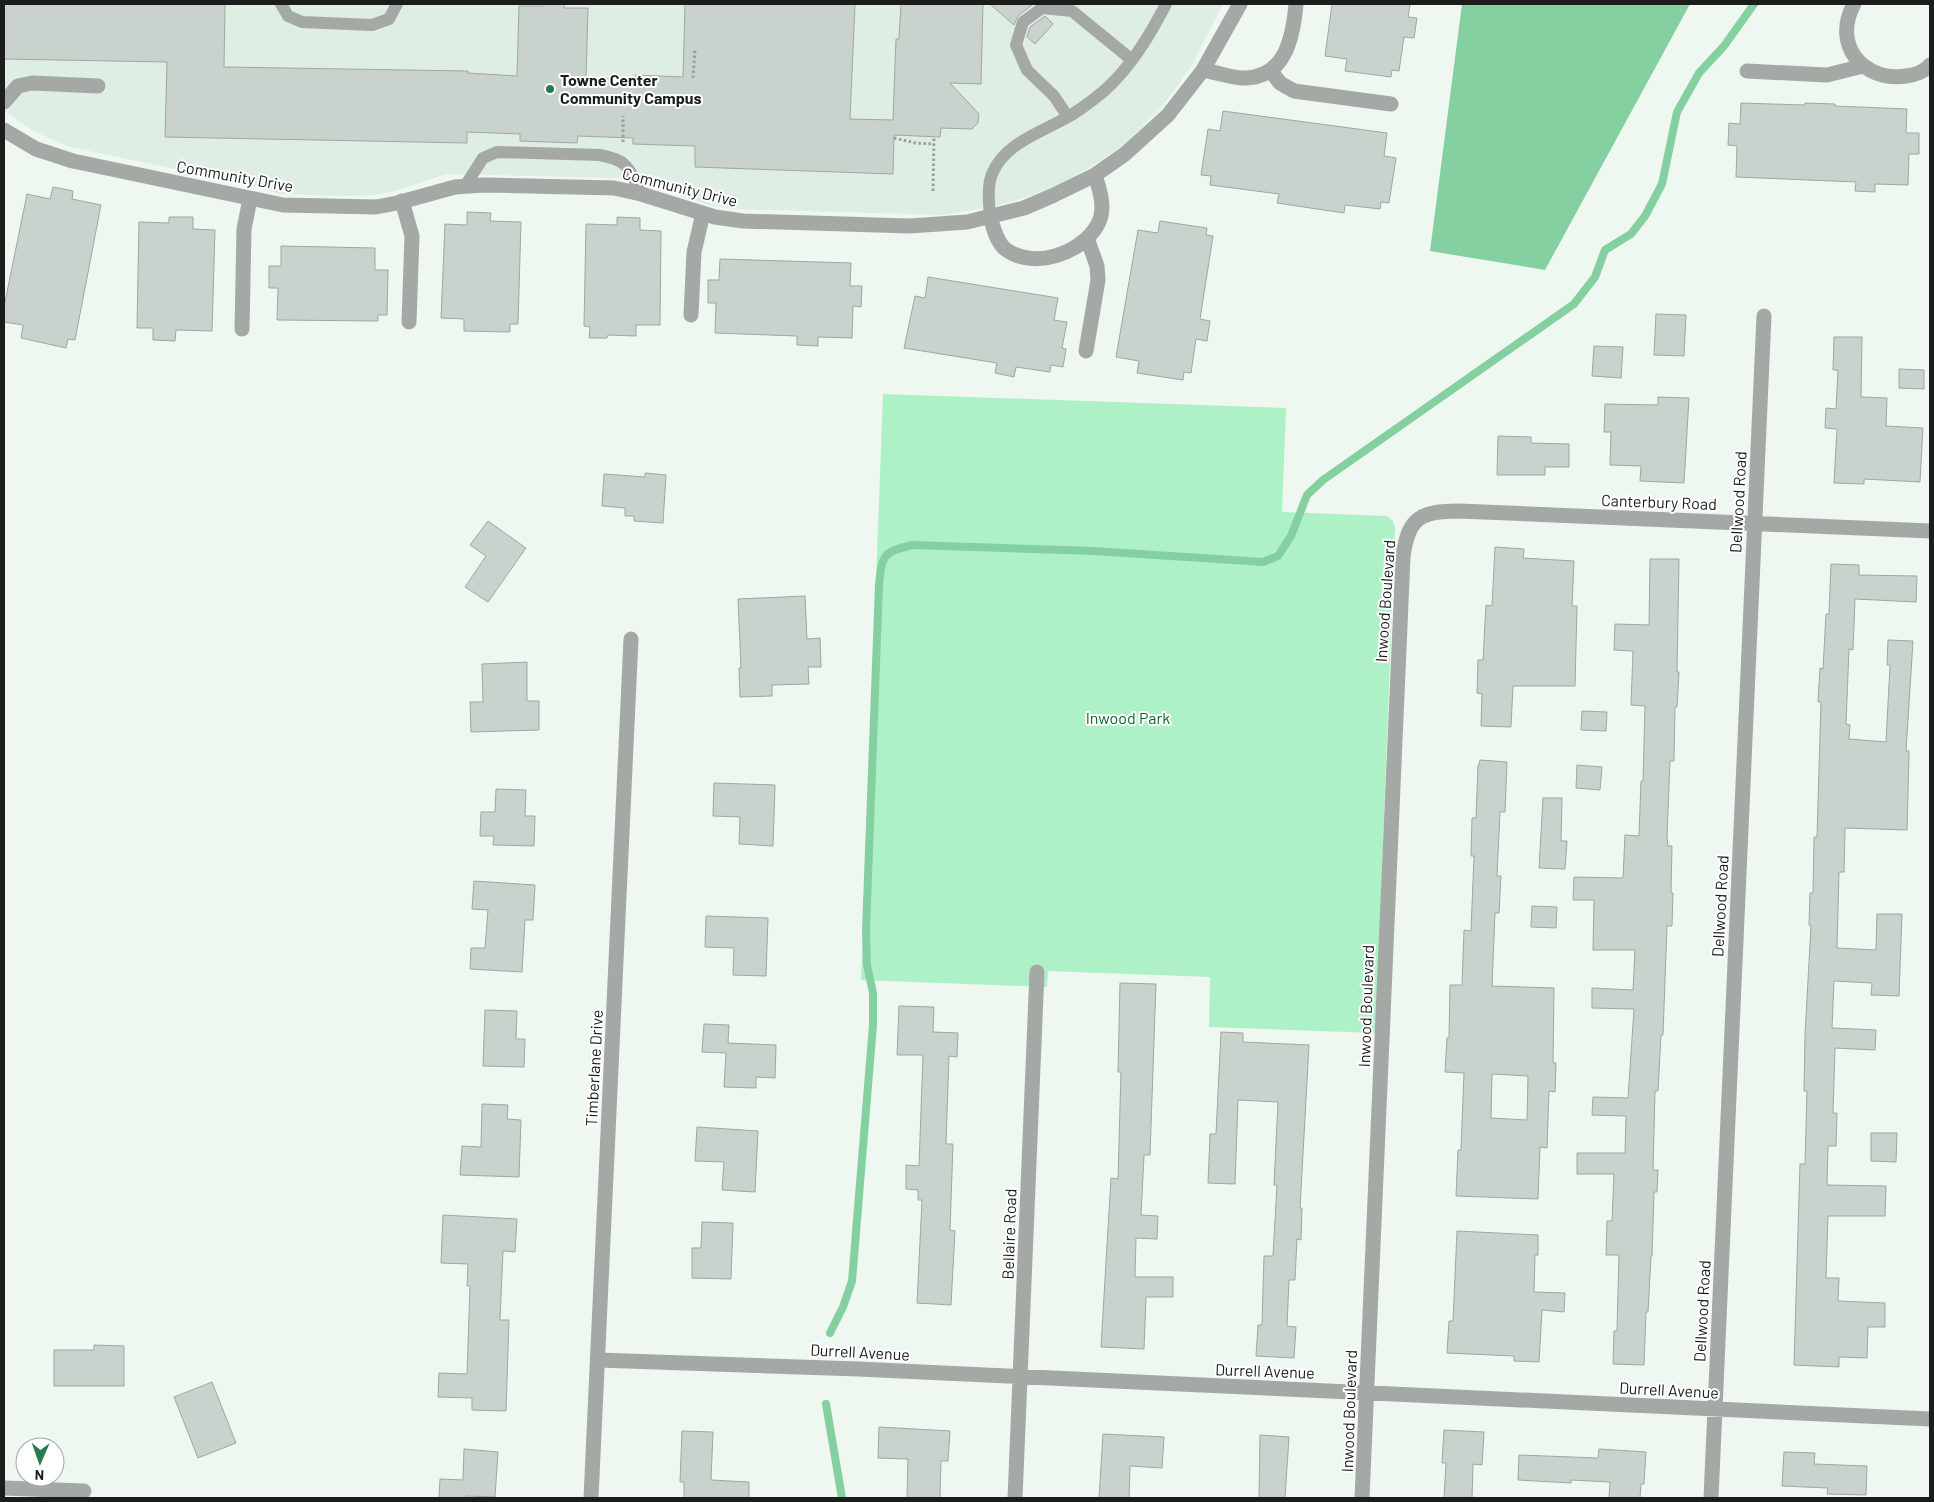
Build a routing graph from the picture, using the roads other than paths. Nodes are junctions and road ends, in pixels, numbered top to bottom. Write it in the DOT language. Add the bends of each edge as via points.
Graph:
graph roads {
  1 [pos="281,4"];
  2 [pos="397,4"];
  3 [pos="1166,4"];
  4 [pos="1240,4"];
  5 [pos="1296,4"];
  6 [pos="1854,4"];
  7 [pos="1132,60"];
  8 [pos="1863,66"];
  9 [pos="1929,68"];
  10 [pos="1203,70"];
  11 [pos="1271,71"];
  12 [pos="1747,71"];
  13 [pos="98,86"];
  14 [pos="4,102"];
  15 [pos="1391,104"];
  16 [pos="1068,116"];
  17 [pos="4,130"];
  18 [pos="1095,175"];
  19 [pos="465,186"];
  20 [pos="641,194"];
  21 [pos="250,199"];
  22 [pos="402,202"];
  23 [pos="703,213"];
  24 [pos="990,216"];
  25 [pos="1087,238"];
  26 [pos="691,315"];
  27 [pos="1764,316"];
  28 [pos="409,322"];
  29 [pos="242,329"];
  30 [pos="1086,351"];
  31 [pos="1418,519"];
  32 [pos="1754,523"];
  33 [pos="1930,531"];
  34 [pos="631,639"];
  35 [pos="1037,972"];
  36 [pos="598,1360"];
  37 [pos="1020,1378"];
  38 [pos="1367,1393"];
  39 [pos="1715,1410"];
  40 [pos="1930,1420"];
  41 [pos="4,1488"];
  42 [pos="84,1491"];
  43 [pos="591,1498"];
  44 [pos="1015,1498"];
  45 [pos="1362,1498"];
  46 [pos="1711,1498"];
  1 -- 2 [label="lane" via="288,16 302,22 372,25 389,19"];
  3 -- 7 [label="lane"];
  4 -- 10 [label="street, Community Drive"];
  5 -- 11 [label="street" via="1291,40"];
  6 -- 8 [label="street" via="1847,25 1847,39 1851,53"];
  7 -- 16 [label="lane" via="1104,90"];
  7 -- 16 [label="lane" via="1072,11 1042,8 1023,22 1016,45 1027,70 1054,96"];
  8 -- 9 [label="street" via="1896,77 1913,75"];
  8 -- 12 [label="street" via="1827,75"];
  10 -- 11 [label="street" via="1241,78"];
  10 -- 18 [label="street, Community Drive" via="1168,115 1125,154"];
  11 -- 15 [label="street" via="1280,83 1294,92"];
  13 -- 14 [label="street" via="32,83 18,86"];
  16 -- 24 [label="lane" via="1001,156 991,175"];
  17 -- 21 [label="street, Community Drive" via="36,149 73,161"];
  18 -- 24 [label="street, Community Drive" via="1024,208"];
  18 -- 25 [label="street" via="1102,210 1098,223"];
  19 -- 20 [label="street, Community Drive" via="614,188"];
  19 -- 20 [label="lane" via="483,158 497,152 600,155 617,158 627,166"];
  19 -- 22 [label="street, Community Drive" via="434,191"];
  20 -- 23 [label="street, Community Drive"];
  21 -- 22 [label="street, Community Drive" via="283,205 350,207"];
  21 -- 29 [label="street" via="244,229"];
  22 -- 28 [label="street" via="412,236"];
  23 -- 24 [label="street, Community Drive" via="743,221 910,226 967,222"];
  23 -- 26 [label="street" via="694,252"];
  24 -- 25 [label="street" via="1000,243 1014,253 1030,258 1062,254"];
  25 -- 30 [label="street" via="1097,266 1098,280"];
  27 -- 32 [label="street, Dellwood Road"];
  31 -- 32 [label="street, Canterbury Road" via="1433,512 1459,511"];
  31 -- 38 [label="street, Inwood Boulevard" via="1406,535 1403,556"];
  32 -- 33 [label="street, Canterbury Road"];
  32 -- 39 [label="street, Dellwood Road"];
  34 -- 36 [label="street, Timberlane Drive"];
  35 -- 37 [label="street, Bellaire Road"];
  36 -- 37 [label="street, Durrell Avenue"];
  36 -- 43 [label="street, Timberlane Drive"];
  37 -- 38 [label="street, Durrell Avenue"];
  37 -- 44 [label="street, Bellaire Road"];
  38 -- 39 [label="street, Durrell Avenue"];
  38 -- 45 [label="street, Inwood Boulevard"];
  39 -- 40 [label="street, Durrell Avenue"];
  39 -- 46 [label="street, Dellwood Road"];
  41 -- 42 [label="street"];
}
